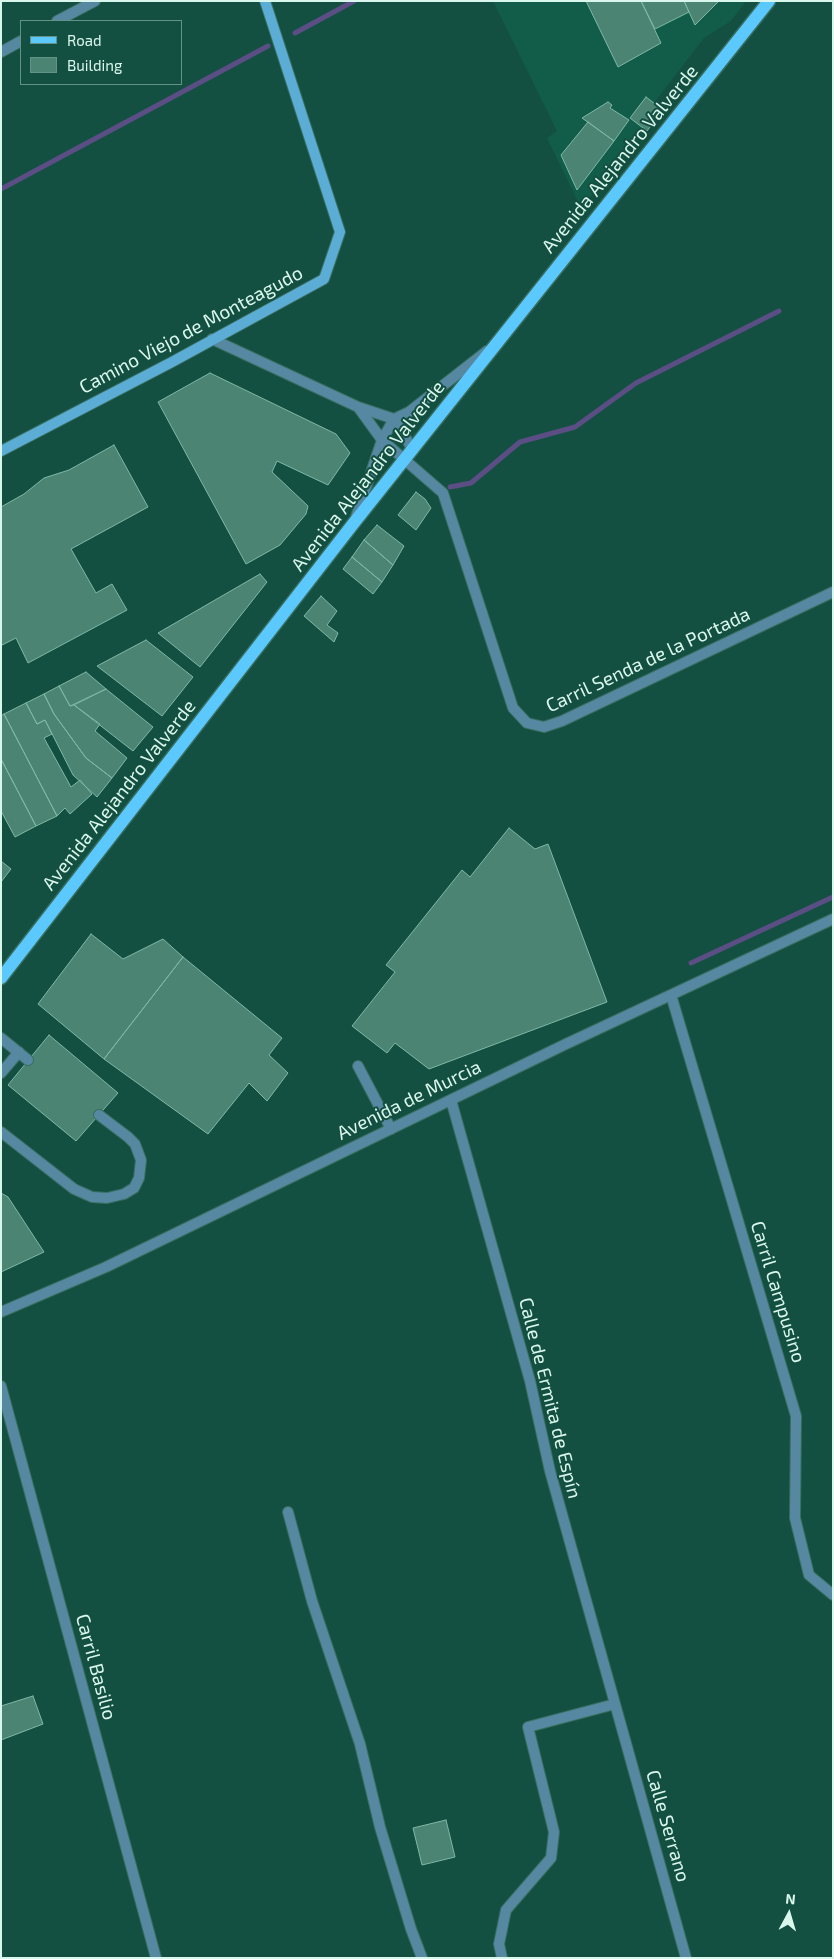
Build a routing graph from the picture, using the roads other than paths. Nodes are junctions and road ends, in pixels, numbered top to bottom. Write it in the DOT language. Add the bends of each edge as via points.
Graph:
graph roads {
  1 [pos="95,1"];
  2 [pos="265,1"];
  3 [pos="769,1"];
  4 [pos="59,20"];
  5 [pos="20,42"];
  6 [pos="1,52"];
  7 [pos="212,339"];
  8 [pos="496,343"];
  9 [pos="358,407"];
  10 [pos="394,419"];
  11 [pos="382,440"];
  12 [pos="1,450"];
  13 [pos="413,450"];
  14 [pos="404,461"];
  15 [pos="353,524"];
  16 [pos="833,592"];
  17 [pos="833,920"];
  18 [pos="1,978"];
  19 [pos="671,995"];
  20 [pos="1,1038"];
  21 [pos="19,1052"];
  22 [pos="28,1060"];
  23 [pos="358,1066"];
  24 [pos="1,1073"];
  25 [pos="450,1100"];
  26 [pos="99,1115"];
  27 [pos="391,1129"];
  28 [pos="1,1132"];
  29 [pos="1,1312"];
  30 [pos="1,1386"];
  31 [pos="288,1512"];
  32 [pos="833,1595"];
  33 [pos="615,1704"];
  34 [pos="156,1958"];
  35 [pos="422,1958"];
  36 [pos="502,1958"];
  37 [pos="686,1958"];
  1 -- 4 [label="street"];
  2 -- 7 [label="street, Camino Viejo de Monteagudo" via="340,232 324,279"];
  3 -- 8 [label="main road, Avenida Alejandro Valverde"];
  5 -- 6 [label="street"];
  7 -- 9 [label="street"];
  7 -- 12 [label="street, Camino Viejo de Monteagudo"];
  8 -- 10 [label="street" via="409,412"];
  8 -- 13 [label="main road, Avenida Alejandro Valverde"];
  9 -- 10 [label="street"];
  9 -- 11 [label="street, Carril Senda de la Portada"];
  10 -- 11 [label="street"];
  10 -- 13 [label="street"];
  11 -- 14 [label="street, Carril Senda de la Portada"];
  11 -- 15 [label="street"];
  13 -- 14 [label="main road, Avenida Alejandro Valverde"];
  14 -- 15 [label="main road, Avenida Alejandro Valverde"];
  14 -- 16 [label="street, Carril Senda de la Portada" via="442,493 513,708 527,723 544,727 562,721"];
  15 -- 18 [label="main road, Avenida Alejandro Valverde"];
  17 -- 19 [label="street, Avenida de Murcia"];
  19 -- 25 [label="street, Avenida de Murcia"];
  19 -- 32 [label="street, Carril Campusino" via="796,1416 795,1518 809,1575"];
  20 -- 21 [label="street"];
  21 -- 22 [label="street"];
  21 -- 24 [label="street"];
  23 -- 27 [label="street"];
  25 -- 27 [label="street, Avenida de Murcia"];
  25 -- 33 [label="street, Calle de Ermita de Espín" via="530,1381 550,1471"];
  26 -- 28 [label="street" via="128,1136 141,1160 140,1178 134,1188 107,1198 92,1197 74,1189"];
  27 -- 29 [label="street, Avenida de Murcia" via="106,1267"];
  30 -- 34 [label="street, Carril Basilio"];
  31 -- 35 [label="street" via="312,1601 357,1736 380,1827"];
  33 -- 36 [label="street" via="528,1727 554,1832 551,1858 506,1910 499,1944"];
  33 -- 37 [label="street, Calle Serrano"];
}
